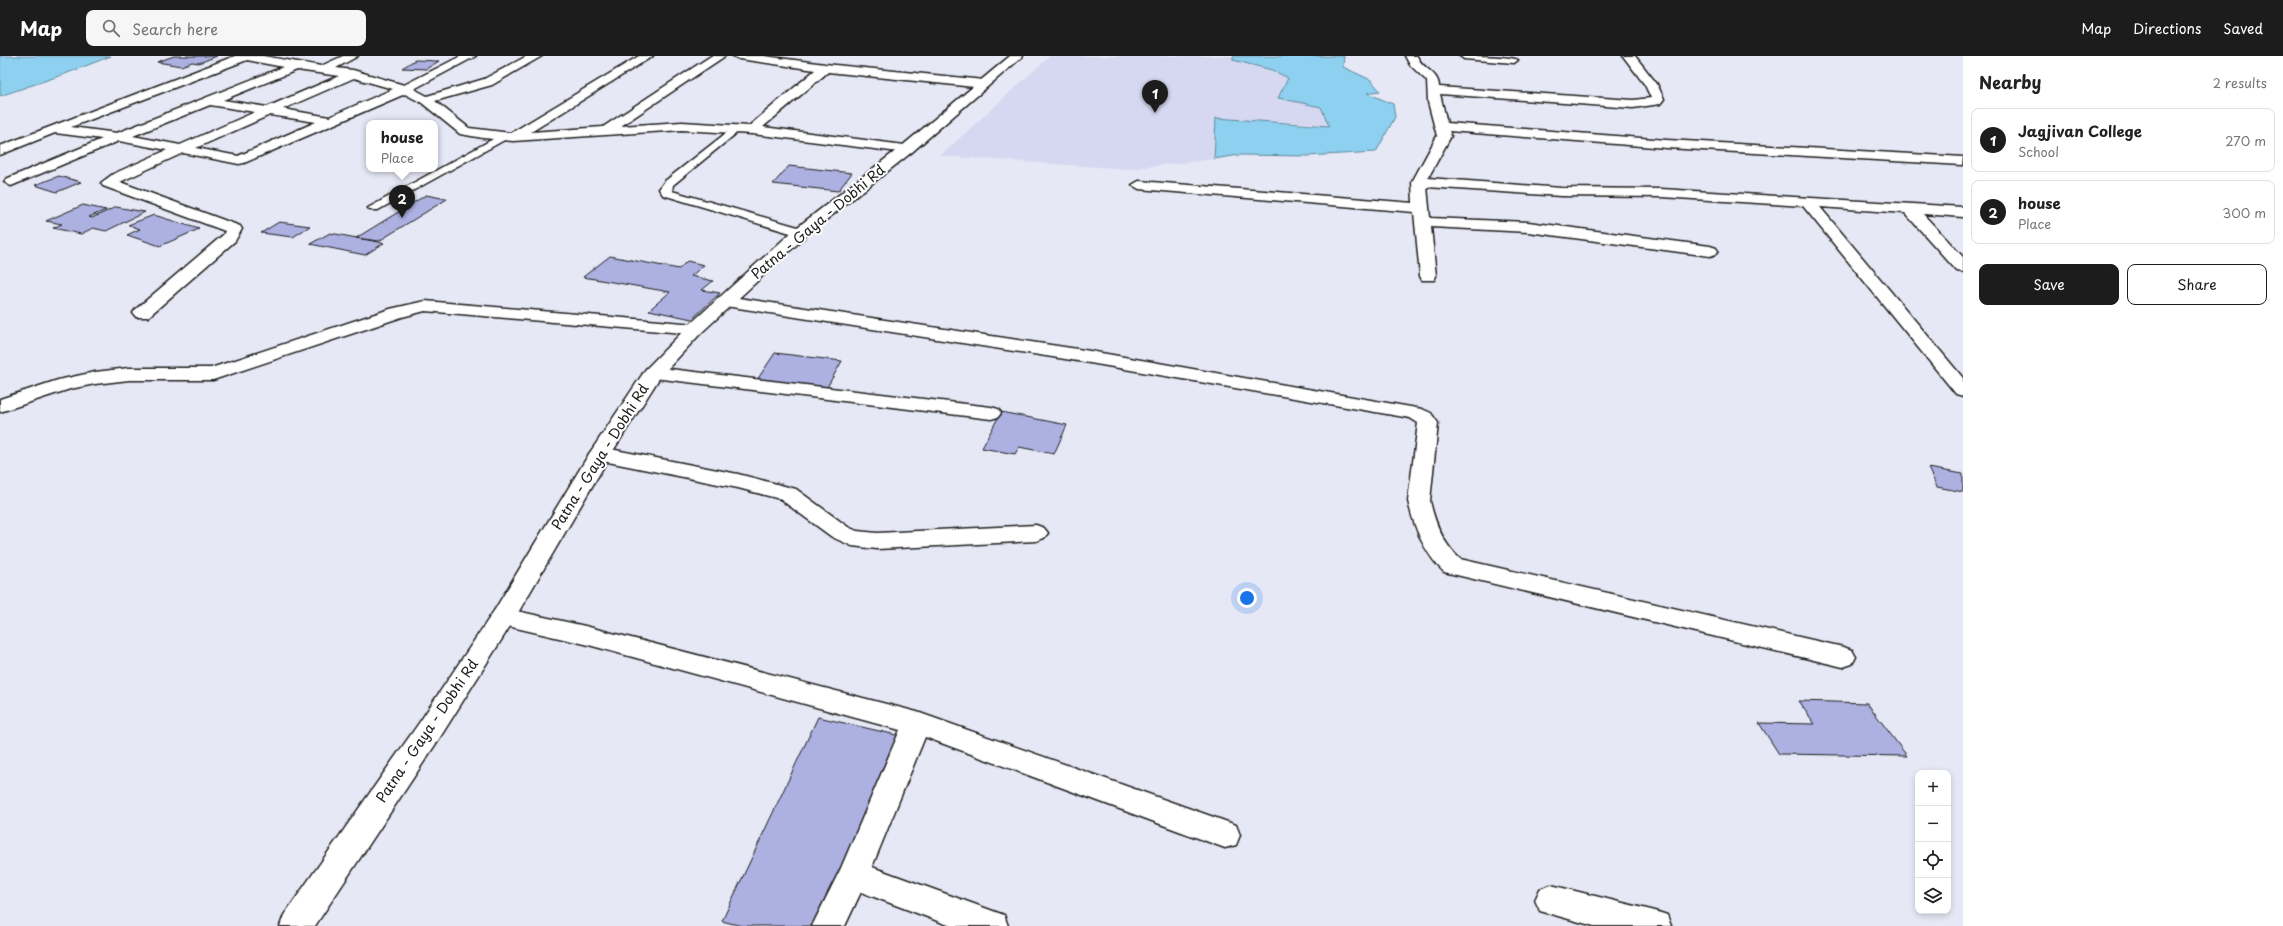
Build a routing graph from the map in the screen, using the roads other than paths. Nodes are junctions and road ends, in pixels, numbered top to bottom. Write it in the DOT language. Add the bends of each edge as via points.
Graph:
graph roads {
  1 [pos="246,56"];
  2 [pos="352,56"];
  3 [pos="470,56"];
  4 [pos="518,56"];
  5 [pos="647,56"];
  6 [pos="719,56"];
  7 [pos="739,56"];
  8 [pos="1017,56"];
  9 [pos="1411,56"];
  10 [pos="1464,56"];
  11 [pos="1629,56"];
  12 [pos="534,57"];
  13 [pos="1514,60"];
  14 [pos="866,61"];
  15 [pos="296,66"];
  16 [pos="825,68"];
  17 [pos="322,70"];
  18 [pos="854,72"];
  19 [pos="353,74"];
  20 [pos="984,84"];
  21 [pos="405,89"];
  22 [pos="1432,90"];
  23 [pos="152,92"];
  24 [pos="426,100"];
  25 [pos="208,101"];
  26 [pos="269,111"];
  27 [pos="330,121"];
  28 [pos="1444,127"];
  29 [pos="56,128"];
  30 [pos="735,129"];
  31 [pos="605,130"];
  32 [pos="752,130"];
  33 [pos="118,137"];
  34 [pos="508,137"];
  35 [pos="182,149"];
  36 [pos="907,149"];
  37 [pos="0,151"];
  38 [pos="1962,161"];
  39 [pos="11,182"];
  40 [pos="1420,182"];
  41 [pos="1139,185"];
  42 [pos="1807,202"];
  43 [pos="374,208"];
  44 [pos="1908,208"];
  45 [pos="1963,212"];
  46 [pos="1422,215"];
  47 [pos="801,232"];
  48 [pos="1710,251"];
  49 [pos="1963,266"];
  50 [pos="1428,276"];
  51 [pos="725,301"];
  52 [pos="142,312"];
  53 [pos="695,329"];
  54 [pos="653,373"];
  55 [pos="1963,390"];
  56 [pos="0,406"];
  57 [pos="991,413"];
  58 [pos="600,454"];
  59 [pos="1036,533"];
  60 [pos="503,617"];
  61 [pos="1844,657"];
  62 [pos="917,723"];
  63 [pos="1225,835"];
  64 [pos="853,875"];
  65 [pos="1551,900"];
  66 [pos="296,926"];
  67 [pos="828,926"];
  68 [pos="992,926"];
  69 [pos="1655,926"];
  1 -- 15 [label="street"];
  1 -- 23 [label="street"];
  2 -- 17 [label="street"];
  3 -- 21 [label="street"];
  4 -- 12 [label="street"];
  5 -- 34 [label="street"];
  6 -- 31 [label="street"];
  7 -- 16 [label="street"];
  8 -- 20 [label="street, Patna - Gaya - Dobhi Rd"];
  9 -- 22 [label="street" via="1414,63 1431,77"];
  10 -- 13 [label="lane"];
  11 -- 22 [label="street" via="1651,84 1658,100 1656,102 1633,104"];
  12 -- 24 [label="street" via="488,82"];
  14 -- 18 [label="street"];
  15 -- 17 [label="street"];
  15 -- 25 [label="street"];
  16 -- 18 [label="street"];
  16 -- 32 [label="street"];
  17 -- 19 [label="street"];
  18 -- 20 [label="street"];
  19 -- 21 [label="street"];
  19 -- 26 [label="street"];
  20 -- 36 [label="street, Patna - Gaya - Dobhi Rd"];
  21 -- 24 [label="street"];
  21 -- 27 [label="street"];
  22 -- 28 [label="street"];
  23 -- 25 [label="street"];
  23 -- 29 [label="street"];
  24 -- 34 [label="street" via="465,131"];
  25 -- 26 [label="street"];
  25 -- 33 [label="street"];
  26 -- 27 [label="street"];
  26 -- 35 [label="street"];
  27 -- 35 [label="street" via="244,159 234,160"];
  28 -- 38 [label="street" via="1667,144"];
  28 -- 40 [label="street" via="1443,140"];
  29 -- 33 [label="street"];
  29 -- 37 [label="street"];
  30 -- 31 [label="street" via="682,126"];
  30 -- 32 [label="street"];
  30 -- 47 [label="lane" via="669,183 665,189 667,194"];
  31 -- 34 [label="street"];
  32 -- 36 [label="street"];
  33 -- 35 [label="street"];
  33 -- 39 [label="street"];
  34 -- 43 [label="lane"];
  35 -- 52 [label="street" via="108,183 234,229"];
  36 -- 47 [label="street, Patna - Gaya - Dobhi Rd"];
  40 -- 42 [label="street" via="1554,192 1662,193"];
  40 -- 46 [label="street"];
  41 -- 46 [label="street"];
  42 -- 44 [label="street"];
  42 -- 55 [label="street"];
  44 -- 45 [label="street"];
  44 -- 49 [label="street"];
  46 -- 48 [label="street"];
  46 -- 50 [label="street"];
  47 -- 51 [label="street, Patna - Gaya - Dobhi Rd"];
  51 -- 53 [label="street, Patna - Gaya - Dobhi Rd"];
  51 -- 61 [label="street" via="1084,356 1415,413 1424,417 1428,423 1419,501 1426,526 1447,562 1452,566"];
  53 -- 54 [label="street, Patna - Gaya - Dobhi Rd"];
  53 -- 56 [label="street" via="425,306 396,313 213,374 129,374 95,378 65,384"];
  54 -- 57 [label="street"];
  54 -- 58 [label="street, Patna - Gaya - Dobhi Rd"];
  58 -- 59 [label="street" via="738,480 788,494 852,538 877,540"];
  58 -- 60 [label="street, Patna - Gaya - Dobhi Rd"];
  60 -- 62 [label="street" via="585,635"];
  60 -- 66 [label="street, Patna - Gaya - Dobhi Rd"];
  62 -- 63 [label="street"];
  62 -- 64 [label="street"];
  64 -- 67 [label="street"];
  64 -- 68 [label="street"];
  65 -- 69 [label="street"];
}
